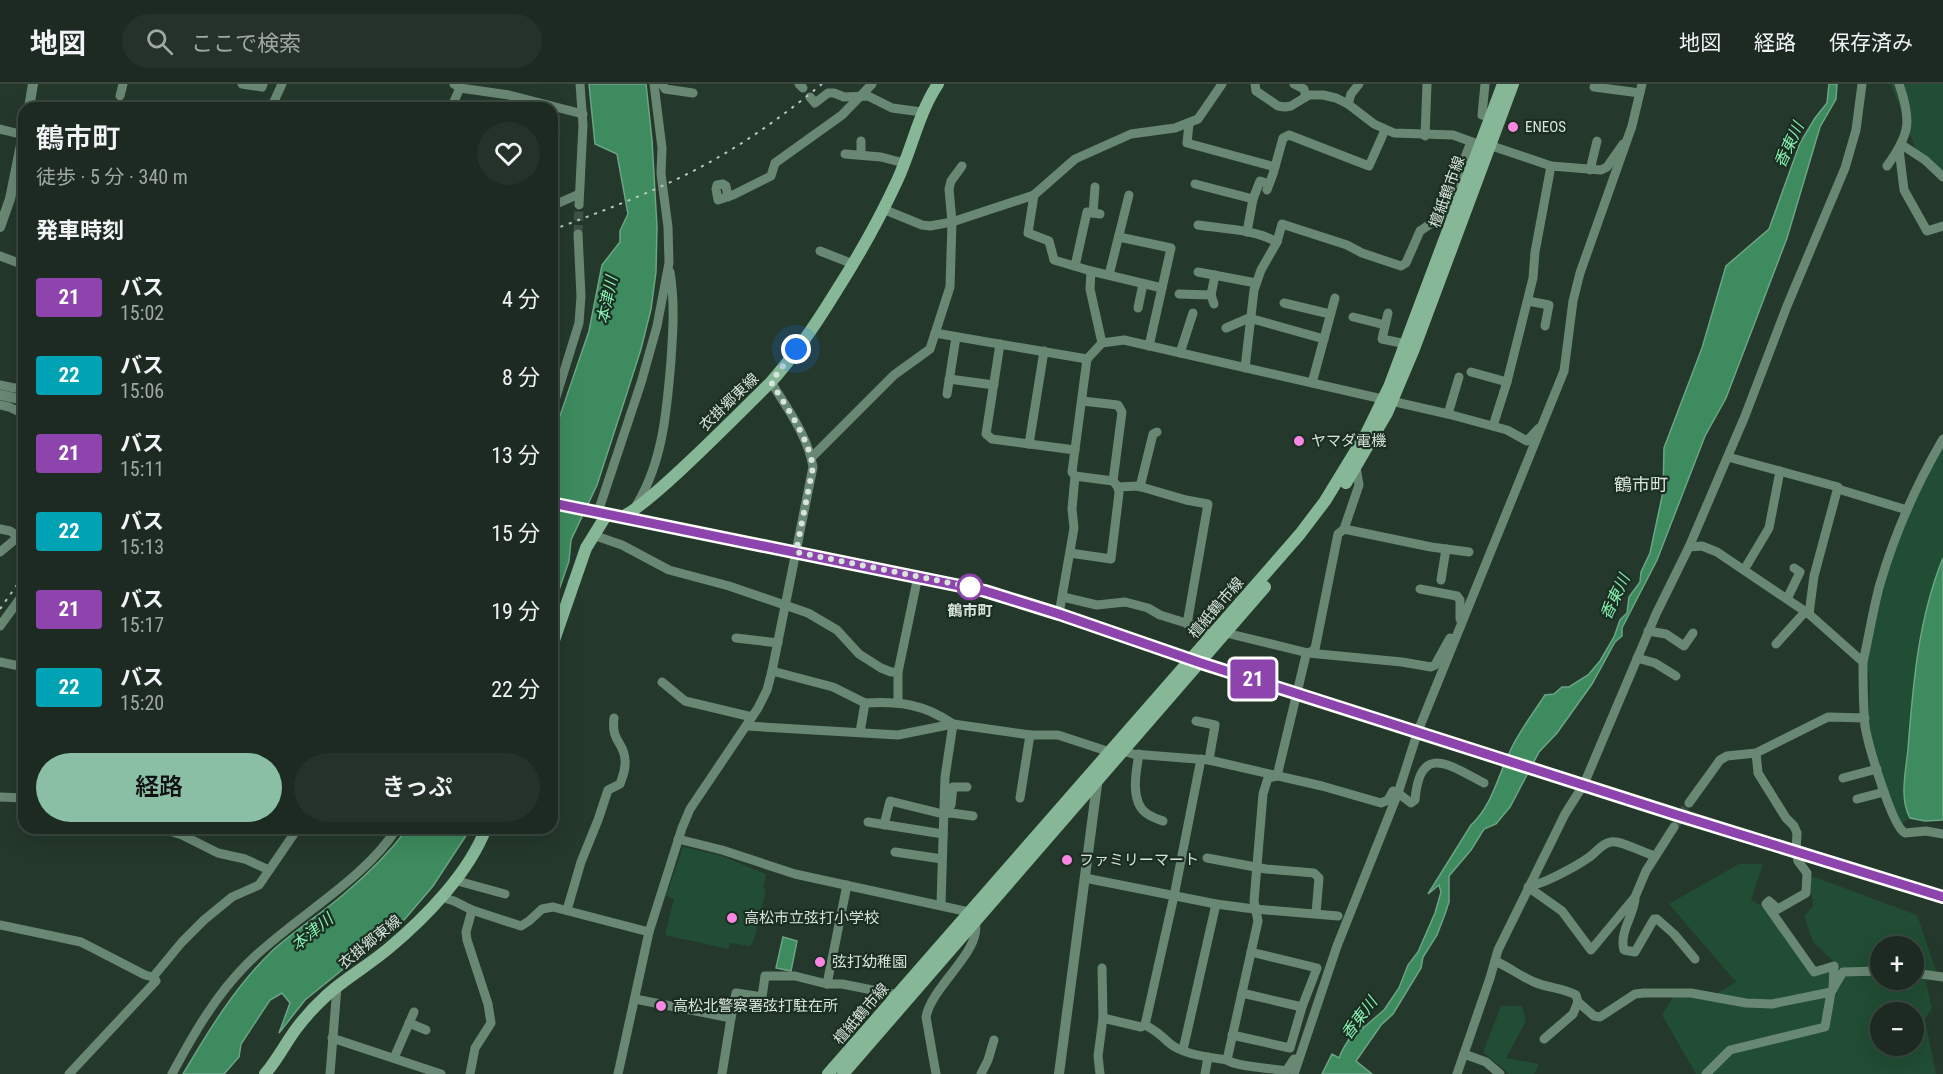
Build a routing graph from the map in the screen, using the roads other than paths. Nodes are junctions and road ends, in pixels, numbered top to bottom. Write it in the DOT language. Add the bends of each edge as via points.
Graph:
graph roads {
  1 [pos="33,84"];
  2 [pos="123,84"];
  3 [pos="242,84"];
  4 [pos="263,84"];
  5 [pos="282,84"];
  6 [pos="580,84"];
  7 [pos="654,84"];
  8 [pos="662,84"];
  9 [pos="872,84"];
  10 [pos="938,84"];
  11 [pos="1222,84"];
  12 [pos="1255,84"];
  13 [pos="1294,84"];
  14 [pos="1359,84"];
  15 [pos="1427,84"];
  16 [pos="1485,84"];
  17 [pos="1503,84"];
  18 [pos="1513,84"];
  19 [pos="1862,84"];
  20 [pos="1899,84"];
  21 [pos="457,86"];
  22 [pos="1594,87"];
  23 [pos="677,88"];
  24 [pos="1641,88"];
  25 [pos="693,93"];
  26 [pos="120,96"];
  27 [pos="862,96"];
  28 [pos="810,97"];
  29 [pos="1306,98"];
  30 [pos="29,102"];
  31 [pos="274,102"];
  32 [pos="453,102"];
  33 [pos="536,102"];
  34 [pos="1348,104"];
  35 [pos="558,108"];
  36 [pos="922,112"];
  37 [pos="582,114"];
  38 [pos="1495,119"];
  39 [pos="1189,124"];
  40 [pos="0,129"];
  41 [pos="1385,130"];
  42 [pos="18,132"];
  43 [pos="1425,136"];
  44 [pos="861,141"];
  45 [pos="1597,141"];
  46 [pos="1626,142"];
  47 [pos="1481,143"];
  48 [pos="1901,147"];
  49 [pos="845,154"];
  50 [pos="861,155"];
  51 [pos="18,161"];
  52 [pos="904,163"];
  53 [pos="962,165"];
  54 [pos="1551,166"];
  55 [pos="1887,166"];
  56 [pos="1275,167"];
  57 [pos="1590,170"];
  58 [pos="1943,177"];
  59 [pos="1195,184"];
  60 [pos="1095,187"];
  61 [pos="1034,195"];
  62 [pos="1130,195"];
  63 [pos="728,197"];
  64 [pos="1253,199"];
  65 [pos="558,204"];
  66 [pos="883,209"];
  67 [pos="1447,218"];
  68 [pos="1,222"];
  69 [pos="952,222"];
  70 [pos="1198,225"];
  71 [pos="1943,226"];
  72 [pos="1247,232"];
  73 [pos="578,234"];
  74 [pos="1119,237"];
  75 [pos="1277,242"];
  76 [pos="820,251"];
  77 [pos="0,256"];
  78 [pos="18,263"];
  79 [pos="669,263"];
  80 [pos="853,264"];
  81 [pos="1075,267"];
  82 [pos="1091,271"];
  83 [pos="1198,272"];
  84 [pos="1108,275"];
  85 [pos="1215,275"];
  86 [pos="1256,283"];
  87 [pos="1143,284"];
  88 [pos="1162,288"];
  89 [pos="1179,294"];
  90 [pos="1335,298"];
  91 [pos="1527,301"];
  92 [pos="1284,303"];
  93 [pos="1138,308"];
  94 [pos="1193,313"];
  95 [pos="1388,313"];
  96 [pos="1330,314"];
  97 [pos="1353,317"];
  98 [pos="1252,319"];
  99 [pos="1385,325"];
  100 [pos="1545,326"];
  101 [pos="1226,328"];
  102 [pos="934,333"];
  103 [pos="956,336"];
  104 [pos="1324,339"];
  105 [pos="1102,343"];
  106 [pos="1000,344"];
  107 [pos="1406,344"];
  108 [pos="1149,346"];
  109 [pos="1044,351"];
  110 [pos="1180,352"];
  111 [pos="1088,358"];
  112 [pos="1245,368"];
  113 [pos="1471,372"];
  114 [pos="1459,377"];
  115 [pos="949,379"];
  116 [pos="771,382"];
  117 [pos="1507,382"];
  118 [pos="1312,383"];
  119 [pos="0,385"];
  120 [pos="994,386"];
  121 [pos="18,388"];
  122 [pos="558,392"];
  123 [pos="946,394"];
  124 [pos="0,395"];
  125 [pos="18,399"];
  126 [pos="1082,401"];
  127 [pos="1388,401"];
  128 [pos="0,405"];
  129 [pos="18,411"];
  130 [pos="1448,414"];
  131 [pos="1543,425"];
  132 [pos="1493,426"];
  133 [pos="1157,432"];
  134 [pos="1943,439"];
  135 [pos="1029,444"];
  136 [pos="1075,450"];
  137 [pos="812,457"];
  138 [pos="1728,457"];
  139 [pos="1356,467"];
  140 [pos="1780,471"];
  141 [pos="1075,476"];
  142 [pos="1115,484"];
  143 [pos="1140,487"];
  144 [pos="1838,489"];
  145 [pos="558,504"];
  146 [pos="634,509"];
  147 [pos="1907,510"];
  148 [pos="599,513"];
  149 [pos="620,517"];
  150 [pos="1700,521"];
  151 [pos="0,529"];
  152 [pos="1344,529"];
  153 [pos="18,533"];
  154 [pos="593,535"];
  155 [pos="18,537"];
  156 [pos="1702,546"];
  157 [pos="1689,547"];
  158 [pos="1446,549"];
  159 [pos="0,552"];
  160 [pos="796,552"];
  161 [pos="1468,552"];
  162 [pos="1070,553"];
  163 [pos="1794,568"];
  164 [pos="1744,570"];
  165 [pos="918,576"];
  166 [pos="1441,580"];
  167 [pos="1420,589"];
  168 [pos="1063,597"];
  169 [pos="1787,599"];
  170 [pos="18,601"];
  171 [pos="786,605"];
  172 [pos="1807,613"];
  173 [pos="1059,614"];
  174 [pos="1187,624"];
  175 [pos="0,626"];
  176 [pos="1460,626"];
  177 [pos="558,629"];
  178 [pos="1648,631"];
  179 [pos="1221,632"];
  180 [pos="1693,633"];
  181 [pos="736,638"];
  182 [pos="778,644"];
  183 [pos="1776,644"];
  184 [pos="1308,653"];
  185 [pos="1637,658"];
  186 [pos="1196,661"];
  187 [pos="0,662"];
  188 [pos="1863,662"];
  189 [pos="18,666"];
  190 [pos="772,671"];
  191 [pos="898,672"];
  192 [pos="1676,676"];
  193 [pos="662,682"];
  194 [pos="1296,693"];
  195 [pos="898,703"];
  196 [pos="865,704"];
  197 [pos="614,718"];
  198 [pos="1865,718"];
  199 [pos="1196,721"];
  200 [pos="750,722"];
  201 [pos="953,724"];
  202 [pos="860,732"];
  203 [pos="1419,732"];
  204 [pos="1030,735"];
  205 [pos="1123,751"];
  206 [pos="1110,752"];
  207 [pos="1756,753"];
  208 [pos="1139,754"];
  209 [pos="1205,759"];
  210 [pos="1101,762"];
  211 [pos="1877,769"];
  212 [pos="1277,776"];
  213 [pos="1843,778"];
  214 [pos="1098,779"];
  215 [pos="1484,783"];
  216 [pos="1581,783"];
  217 [pos="967,787"];
  218 [pos="1399,789"];
  219 [pos="1884,792"];
  220 [pos="0,796"];
  221 [pos="18,798"];
  222 [pos="1020,798"];
  223 [pos="1857,799"];
  224 [pos="1689,803"];
  225 [pos="947,813"];
  226 [pos="973,816"];
  227 [pos="1163,821"];
  228 [pos="868,822"];
  229 [pos="884,825"];
  230 [pos="1674,827"];
  231 [pos="187,834"];
  232 [pos="294,834"];
  233 [pos="392,834"];
  234 [pos="483,834"];
  235 [pos="943,834"];
  236 [pos="1943,834"];
  237 [pos="678,839"];
  238 [pos="1796,851"];
  239 [pos="895,852"];
  240 [pos="1655,856"];
  241 [pos="942,858"];
  242 [pos="1207,858"];
  243 [pos="1257,867"];
  244 [pos="269,870"];
  245 [pos="1085,878"];
  246 [pos="454,880"];
  247 [pos="847,885"];
  248 [pos="1529,886"];
  249 [pos="505,894"];
  250 [pos="1174,896"];
  251 [pos="441,897"];
  252 [pos="1635,897"];
  253 [pos="1943,897"];
  254 [pos="941,904"];
  255 [pos="1216,904"];
  256 [pos="1254,909"];
  257 [pos="472,910"];
  258 [pos="567,910"];
  259 [pos="1316,914"];
  260 [pos="972,916"];
  261 [pos="1338,916"];
  262 [pos="0,925"];
  263 [pos="649,932"];
  264 [pos="1251,951"];
  265 [pos="1695,959"];
  266 [pos="1495,961"];
  267 [pos="1102,969"];
  268 [pos="1870,971"];
  269 [pos="1924,974"];
  270 [pos="153,977"];
  271 [pos="1943,977"];
  272 [pos="827,984"];
  273 [pos="337,987"];
  274 [pos="1832,990"];
  275 [pos="1242,993"];
  276 [pos="898,995"];
  277 [pos="635,999"];
  278 [pos="1578,1002"];
  279 [pos="1302,1007"];
  280 [pos="414,1012"];
  281 [pos="731,1018"];
  282 [pos="1104,1018"];
  283 [pos="409,1023"];
  284 [pos="1145,1025"];
  285 [pos="426,1030"];
  286 [pos="1233,1035"];
  287 [pos="333,1038"];
  288 [pos="1544,1039"];
  289 [pos="994,1040"];
  290 [pos="1183,1050"];
  291 [pos="1464,1054"];
  292 [pos="1299,1056"];
  293 [pos="1208,1057"];
  294 [pos="394,1058"];
  295 [pos="1227,1060"];
  296 [pos="69,1074"];
  297 [pos="172,1074"];
  298 [pos="265,1074"];
  299 [pos="330,1074"];
  300 [pos="441,1074"];
  301 [pos="470,1074"];
  302 [pos="618,1074"];
  303 [pos="722,1074"];
  304 [pos="828,1074"];
  305 [pos="843,1074"];
  306 [pos="936,1074"];
  307 [pos="981,1074"];
  308 [pos="1059,1074"];
  309 [pos="1100,1074"];
  310 [pos="1205,1074"];
  311 [pos="1294,1074"];
  312 [pos="1457,1074"];
  313 [pos="1500,1074"];
  314 [pos="1706,1074"];
  1 -- 30 [label="street"];
  2 -- 26 [label="street"];
  3 -- 4 [label="street"];
  5 -- 31 [label="street"];
  6 -- 37 [label="street"];
  7 -- 79 [label="street"];
  8 -- 23 [label="street" via="665,89"];
  9 -- 27 [label="street"];
  10 -- 36 [label="main road, 衣掛郷東線"];
  11 -- 39 [label="street" via="1203,114"];
  12 -- 29 [label="street" via="1256,91 1278,106 1291,106"];
  13 -- 29 [label="street" via="1304,89"];
  14 -- 34 [label="street"];
  15 -- 43 [label="street"];
  16 -- 38 [label="street" via="1482,115"];
  17 -- 38 [label="main road, 檀紙鶴市線"];
  18 -- 38 [label="main road, 檀紙鶴市線"];
  19 -- 138 [label="street" via="1856,130 1845,168"];
  20 -- 48 [label="street" via="1908,115"];
  21 -- 32 [label="street"];
  21 -- 33 [label="street"];
  22 -- 24 [label="street"];
  23 -- 25 [label="street"];
  24 -- 46 [label="street"];
  27 -- 28 [label="street" via="828,93 815,103"];
  27 -- 36 [label="street" via="892,108"];
  27 -- 63 [label="street" via="775,163 771,176"];
  29 -- 34 [label="street" via="1323,95"];
  34 -- 41 [label="street"];
  35 -- 37 [label="street"];
  36 -- 52 [label="main road, 衣掛郷東線"];
  37 -- 65 [label="street" via="579,199"];
  38 -- 47 [label="main road, 檀紙鶴市線"];
  39 -- 56 [label="street" via="1187,142"];
  39 -- 61 [label="street" via="1131,134 1075,159"];
  40 -- 42 [label="street"];
  41 -- 43 [label="street"];
  41 -- 56 [label="street" via="1369,166 1289,135 1283,138"];
  43 -- 47 [label="street" via="1453,135"];
  44 -- 50 [label="street"];
  45 -- 57 [label="street"];
  46 -- 57 [label="street" via="1607,167"];
  46 -- 131 [label="street" via="1580,273 1564,371"];
  47 -- 54 [label="street"];
  47 -- 67 [label="main road, 檀紙鶴市線"];
  47 -- 127 [label="main road, 檀紙鶴市線" via="1414,349"];
  48 -- 55 [label="street"];
  48 -- 58 [label="street" via="1925,160"];
  48 -- 71 [label="street" via="1908,199 1927,231"];
  49 -- 50 [label="street"];
  50 -- 52 [label="street"];
  51 -- 68 [label="street"];
  52 -- 66 [label="main road, 衣掛郷東線"];
  53 -- 69 [label="street" via="949,189"];
  54 -- 57 [label="street"];
  54 -- 91 [label="street"];
  56 -- 64 [label="street" via="1268,187 1260,181"];
  59 -- 64 [label="street"];
  60 -- 81 [label="street" via="1096,213 1087,212"];
  61 -- 69 [label="street"];
  61 -- 81 [label="street" via="1028,233 1049,241 1054,260"];
  62 -- 74 [label="street"];
  64 -- 72 [label="street"];
  66 -- 69 [label="street" via="922,225"];
  66 -- 80 [label="main road, 衣掛郷東線"];
  67 -- 75 [label="street" via="1420,231 1401,266 1282,224"];
  67 -- 107 [label="main road, 檀紙鶴市線"];
  69 -- 102 [label="street" via="950,287"];
  70 -- 72 [label="street"];
  72 -- 75 [label="street"];
  73 -- 122 [label="street" via="581,311"];
  74 -- 84 [label="street"];
  74 -- 88 [label="street" via="1171,248"];
  75 -- 86 [label="street"];
  76 -- 80 [label="street"];
  77 -- 78 [label="street"];
  79 -- 146 [label="street" via="674,308 667,416 651,473"];
  79 -- 148 [label="street" via="657,326"];
  80 -- 116 [label="main road, 衣掛郷東線"];
  81 -- 82 [label="street"];
  82 -- 84 [label="street"];
  82 -- 105 [label="street" via="1089,289"];
  83 -- 85 [label="street"];
  84 -- 87 [label="street"];
  85 -- 86 [label="street"];
  85 -- 89 [label="street" via="1212,300"];
  86 -- 98 [label="street"];
  87 -- 88 [label="street"];
  87 -- 93 [label="street"];
  88 -- 108 [label="street"];
  90 -- 96 [label="street"];
  91 -- 100 [label="street" via="1549,305"];
  91 -- 117 [label="street"];
  92 -- 96 [label="street"];
  94 -- 110 [label="street"];
  95 -- 99 [label="street"];
  96 -- 104 [label="street"];
  97 -- 99 [label="street"];
  98 -- 101 [label="street"];
  98 -- 104 [label="street"];
  98 -- 112 [label="street"];
  99 -- 107 [label="street" via="1382,339"];
  102 -- 103 [label="street"];
  102 -- 137 [label="street" via="930,349 894,375"];
  103 -- 106 [label="street"];
  103 -- 115 [label="street"];
  104 -- 118 [label="street"];
  105 -- 108 [label="street" via="1124,340"];
  105 -- 111 [label="street"];
  106 -- 109 [label="street"];
  106 -- 120 [label="street"];
  107 -- 127 [label="main road, 檀紙鶴市線"];
  108 -- 110 [label="street"];
  109 -- 111 [label="street"];
  109 -- 135 [label="street"];
  110 -- 112 [label="street"];
  111 -- 126 [label="street"];
  112 -- 118 [label="street"];
  113 -- 117 [label="street"];
  114 -- 130 [label="street"];
  115 -- 120 [label="street"];
  115 -- 123 [label="street"];
  116 -- 137 [label="street"];
  116 -- 146 [label="main road, 衣掛郷東線"];
  117 -- 132 [label="street"];
  118 -- 127 [label="street"];
  119 -- 121 [label="street"];
  120 -- 135 [label="street" via="986,434 992,439"];
  124 -- 125 [label="street"];
  126 -- 136 [label="street"];
  126 -- 142 [label="street" via="1121,408"];
  127 -- 130 [label="street"];
  127 -- 139 [label="main road, 檀紙鶴市線" via="1372,441"];
  127 -- 179 [label="main road, 檀紙鶴市線" via="1325,501"];
  128 -- 129 [label="street"];
  130 -- 132 [label="street"];
  131 -- 132 [label="street" via="1527,441"];
  131 -- 176 [label="street"];
  133 -- 143 [label="street" via="1153,434"];
  134 -- 147 [label="street"];
  135 -- 136 [label="street"];
  136 -- 141 [label="street"];
  137 -- 160 [label="street" via="813,474"];
  138 -- 140 [label="street"];
  138 -- 150 [label="street"];
  139 -- 152 [label="street" via="1359,485"];
  139 -- 179 [label="main road, 檀紙鶴市線" via="1306,538"];
  140 -- 144 [label="street"];
  140 -- 164 [label="street" via="1769,528"];
  141 -- 142 [label="street"];
  141 -- 162 [label="street"];
  142 -- 143 [label="street"];
  142 -- 162 [label="street" via="1116,526 1111,559"];
  143 -- 174 [label="street" via="1208,504"];
  144 -- 147 [label="street"];
  144 -- 172 [label="street"];
  145 -- 148 [label="street"];
  146 -- 149 [label="main road, 衣掛郷東線"];
  147 -- 188 [label="street" via="1879,587"];
  148 -- 149 [label="main road"];
  148 -- 154 [label="main road"];
  149 -- 160 [label="street"];
  150 -- 156 [label="street"];
  150 -- 157 [label="street"];
  151 -- 153 [label="street"];
  152 -- 158 [label="street"];
  152 -- 184 [label="street" via="1338,534 1315,650"];
  154 -- 171 [label="street" via="622,545 669,570"];
  154 -- 177 [label="main road"];
  155 -- 159 [label="street"];
  156 -- 157 [label="street"];
  156 -- 164 [label="street"];
  157 -- 178 [label="street"];
  158 -- 161 [label="street"];
  158 -- 166 [label="street"];
  160 -- 165 [label="street"];
  160 -- 171 [label="street"];
  162 -- 168 [label="street"];
  163 -- 169 [label="street" via="1800,572"];
  164 -- 169 [label="street"];
  165 -- 173 [label="street"];
  165 -- 191 [label="street"];
  167 -- 176 [label="street" via="1457,596"];
  168 -- 173 [label="street"];
  168 -- 174 [label="street" via="1097,605 1125,602"];
  169 -- 172 [label="street"];
  170 -- 175 [label="street"];
  171 -- 182 [label="street"];
  171 -- 191 [label="street" via="837,630 859,654 881,668"];
  172 -- 183 [label="street"];
  172 -- 188 [label="street"];
  173 -- 186 [label="street"];
  174 -- 179 [label="street"];
  176 -- 184 [label="street" via="1431,667"];
  176 -- 203 [label="street"];
  178 -- 180 [label="street" via="1666,634 1684,646"];
  178 -- 185 [label="street"];
  179 -- 184 [label="street"];
  179 -- 186 [label="main road, 檀紙鶴市線"];
  181 -- 182 [label="street"];
  182 -- 190 [label="street"];
  184 -- 194 [label="street"];
  185 -- 192 [label="street" via="1655,663"];
  185 -- 216 [label="street"];
  186 -- 194 [label="street"];
  186 -- 205 [label="main road, 檀紙鶴市線"];
  186 -- 206 [label="main road, 檀紙鶴市線"];
  187 -- 189 [label="street"];
  188 -- 198 [label="street"];
  190 -- 196 [label="street" via="833,687"];
  190 -- 200 [label="street"];
  191 -- 195 [label="street"];
  193 -- 200 [label="street" via="685,701"];
  194 -- 203 [label="street"];
  194 -- 212 [label="street"];
  195 -- 196 [label="street"];
  195 -- 201 [label="street" via="929,711"];
  196 -- 202 [label="street"];
  197 -- 258 [label="street" via="614,734 623,750 625,768 621,784 608,790"];
  198 -- 207 [label="street" via="1828,717"];
  198 -- 211 [label="street"];
  199 -- 209 [label="street" via="1215,724"];
  200 -- 202 [label="street"];
  200 -- 237 [label="street" via="690,809"];
  201 -- 202 [label="street" via="898,735"];
  201 -- 204 [label="street"];
  201 -- 225 [label="street" via="945,777"];
  203 -- 216 [label="street"];
  203 -- 218 [label="street"];
  204 -- 206 [label="street" via="1058,735"];
  204 -- 222 [label="street"];
  205 -- 208 [label="street"];
  205 -- 214 [label="main road, 檀紙鶴市線"];
  206 -- 210 [label="main road, 檀紙鶴市線"];
  207 -- 224 [label="street" via="1720,760"];
  207 -- 238 [label="street" via="1758,773 1797,833"];
  208 -- 209 [label="street"];
  208 -- 227 [label="street" via="1137,800 1144,812"];
  209 -- 212 [label="street"];
  209 -- 250 [label="street"];
  210 -- 214 [label="street"];
  210 -- 260 [label="main road, 檀紙鶴市線"];
  211 -- 213 [label="street"];
  211 -- 219 [label="street"];
  212 -- 218 [label="street" via="1381,803 1388,800 1395,787"];
  212 -- 243 [label="street" via="1268,778 1263,794"];
  214 -- 245 [label="street"];
  214 -- 260 [label="main road, 檀紙鶴市線"];
  215 -- 218 [label="street" via="1446,763 1435,762 1421,772 1411,803"];
  216 -- 238 [label="street"];
  216 -- 248 [label="street"];
  217 -- 225 [label="street" via="952,787"];
  218 -- 292 [label="street" via="1341,935"];
  219 -- 223 [label="street"];
  219 -- 236 [label="street" via="1901,832"];
  220 -- 221 [label="street"];
  225 -- 226 [label="street"];
  225 -- 229 [label="street" via="890,801"];
  225 -- 235 [label="street"];
  228 -- 229 [label="street"];
  229 -- 235 [label="street"];
  230 -- 240 [label="street"];
  231 -- 244 [label="street" via="218,853"];
  232 -- 244 [label="street"];
  233 -- 297 [label="street" via="357,872 247,964 201,1021"];
  234 -- 246 [label="main road, 衣掛郷東線"];
  235 -- 241 [label="street"];
  237 -- 247 [label="street" via="795,874"];
  237 -- 263 [label="street"];
  238 -- 253 [label="street"];
  238 -- 274 [label="street" via="1807,873 1806,893 1778,909 1769,901 1766,904 1814,972 1834,966"];
  239 -- 241 [label="street"];
  240 -- 248 [label="street" via="1611,841 1587,860"];
  240 -- 252 [label="street"];
  241 -- 254 [label="street"];
  242 -- 243 [label="street"];
  243 -- 256 [label="street"];
  243 -- 259 [label="street" via="1314,873 1319,878"];
  244 -- 270 [label="street" via="259,885 232,897 204,920"];
  245 -- 250 [label="street"];
  245 -- 308 [label="street"];
  246 -- 249 [label="street"];
  246 -- 251 [label="main road, 衣掛郷東線"];
  247 -- 254 [label="street"];
  247 -- 272 [label="street"];
  248 -- 252 [label="street" via="1562,911 1591,950"];
  248 -- 266 [label="street"];
  250 -- 255 [label="street"];
  250 -- 284 [label="street"];
  251 -- 257 [label="street"];
  251 -- 273 [label="main road, 衣掛郷東線" via="389,948"];
  252 -- 265 [label="street" via="1625,929 1624,950 1635,952 1657,919"];
  254 -- 260 [label="street"];
  255 -- 256 [label="street"];
  255 -- 290 [label="street"];
  256 -- 259 [label="street"];
  256 -- 264 [label="street" via="1258,921"];
  257 -- 258 [label="street" via="521,926 542,909"];
  257 -- 301 [label="street" via="467,940 491,1023 475,1048"];
  258 -- 263 [label="street"];
  259 -- 261 [label="street"];
  260 -- 276 [label="main road, 檀紙鶴市線"];
  260 -- 305 [label="main road, 檀紙鶴市線"];
  260 -- 306 [label="street" via="977,929 972,943 937,990 927,1011"];
  262 -- 270 [label="street" via="81,942"];
  263 -- 277 [label="street"];
  264 -- 275 [label="street"];
  264 -- 279 [label="street" via="1317,968"];
  266 -- 278 [label="street" via="1535,982 1566,990 1576,995"];
  266 -- 291 [label="street"];
  267 -- 282 [label="street"];
  268 -- 274 [label="street" via="1843,972"];
  269 -- 271 [label="street"];
  270 -- 296 [label="street" via="156,981"];
  272 -- 276 [label="street"];
  272 -- 281 [label="street" via="795,976 765,976 762,997 736,993"];
  273 -- 287 [label="street"];
  273 -- 298 [label="main road, 衣掛郷東線" via="297,1027"];
  274 -- 278 [label="street" via="1772,1004 1691,993 1635,994 1600,1017"];
  274 -- 314 [label="street" via="1825,1027 1730,1050"];
  275 -- 279 [label="street"];
  275 -- 286 [label="street"];
  276 -- 304 [label="main road, 檀紙鶴市線"];
  277 -- 281 [label="street"];
  277 -- 302 [label="street"];
  278 -- 288 [label="street" via="1573,1014"];
  279 -- 286 [label="street" via="1290,1048"];
  280 -- 283 [label="street"];
  281 -- 303 [label="street"];
  282 -- 284 [label="street"];
  282 -- 309 [label="street" via="1098,1056"];
  283 -- 285 [label="street"];
  283 -- 294 [label="street"];
  284 -- 290 [label="street"];
  286 -- 295 [label="street"];
  287 -- 294 [label="street"];
  287 -- 299 [label="street"];
  289 -- 307 [label="street"];
  290 -- 293 [label="street"];
  291 -- 312 [label="street"];
  291 -- 313 [label="street" via="1486,1062"];
  292 -- 295 [label="street" via="1286,1071 1237,1065"];
  292 -- 311 [label="street"];
  293 -- 295 [label="street"];
  293 -- 310 [label="street"];
  294 -- 300 [label="street"];
}
